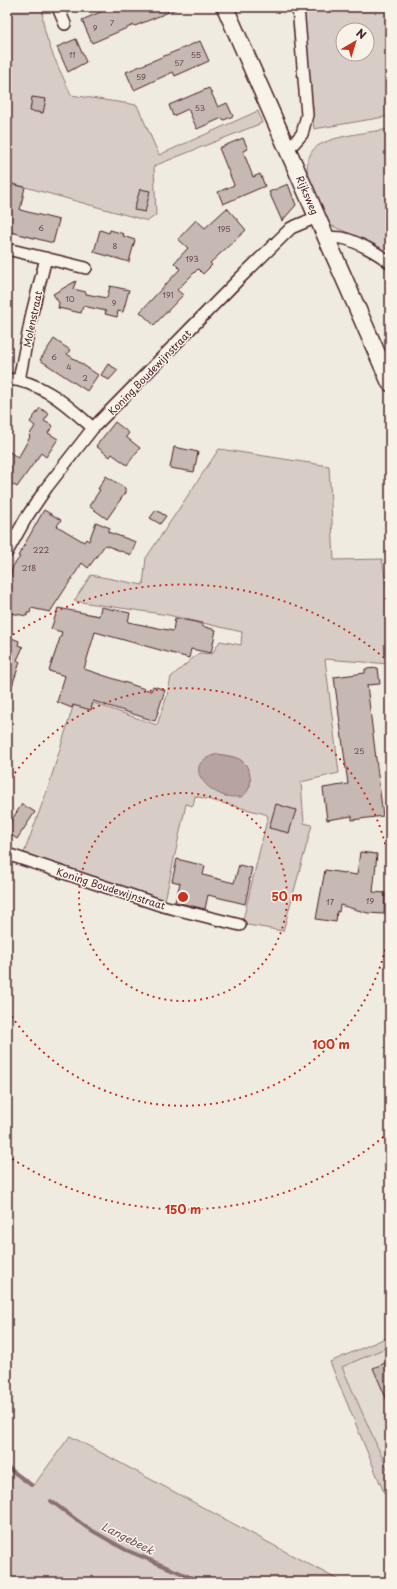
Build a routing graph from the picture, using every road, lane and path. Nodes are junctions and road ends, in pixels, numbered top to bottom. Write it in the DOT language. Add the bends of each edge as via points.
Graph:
graph roads {
  1 [pos="65,7"];
  2 [pos="225,7"];
  3 [pos="298,7"];
  4 [pos="65,24"];
  5 [pos="287,148"];
  6 [pos="317,217"];
  7 [pos="326,237"];
  8 [pos="7,249"];
  9 [pos="46,258"];
  10 [pos="390,263"];
  11 [pos="86,268"];
  12 [pos="7,379"];
  13 [pos="19,380"];
  14 [pos="390,383"];
  15 [pos="94,428"];
  16 [pos="7,552"];
  17 [pos="7,854"];
  18 [pos="240,924"];
  1 -- 4 [label="street" via="59,10"];
  2 -- 5 [label="main road, Rijksweg"];
  3 -- 5 [label="street" via="307,115 302,134"];
  5 -- 6 [label="main road, Rijksweg"];
  6 -- 7 [label="main road, Rijksweg"];
  6 -- 15 [label="street, Koning Boudewijnstraat" via="291,228"];
  7 -- 10 [label="street" via="342,238 363,246"];
  7 -- 14 [label="main road, Rijksweg"];
  8 -- 9 [label="street"];
  9 -- 11 [label="street"];
  9 -- 13 [label="street, Molenstraat"];
  12 -- 13 [label="street"];
  13 -- 15 [label="street" via="40,388 64,402"];
  15 -- 16 [label="street, Koning Boudewijnstraat" via="47,487"];
  17 -- 18 [label="street, Koning Boudewijnstraat" via="163,906"];
}
